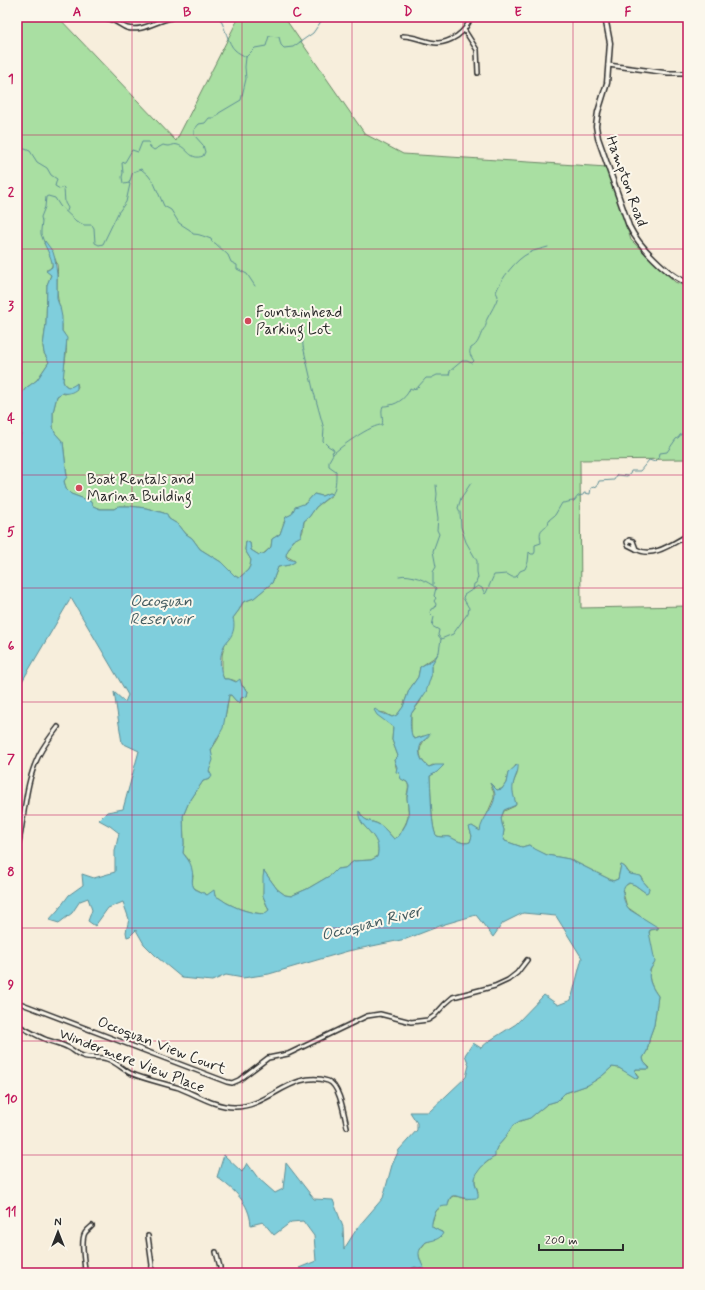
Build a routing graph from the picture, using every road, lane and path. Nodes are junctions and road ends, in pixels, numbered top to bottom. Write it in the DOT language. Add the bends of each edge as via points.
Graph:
graph roads {
  1 [pos="104,17"];
  2 [pos="472,17"];
  3 [pos="605,17"];
  4 [pos="171,18"];
  5 [pos="465,31"];
  6 [pos="403,36"];
  7 [pos="608,65"];
  8 [pos="478,73"];
  9 [pos="688,73"];
  10 [pos="688,283"];
  11 [pos="688,535"];
  12 [pos="636,549"];
  13 [pos="58,727"];
  14 [pos="17,851"];
  15 [pos="527,960"];
  16 [pos="17,1002"];
  17 [pos="17,1025"];
  18 [pos="347,1127"];
  19 [pos="92,1226"];
  20 [pos="148,1236"];
  21 [pos="216,1252"];
  22 [pos="85,1273"];
  23 [pos="151,1273"];
  24 [pos="220,1273"];
  1 -- 4 [label="street" via="132,29"];
  2 -- 5 [label="street"];
  3 -- 7 [label="street, Hampton Road" via="610,43"];
  5 -- 6 [label="street" via="441,43"];
  5 -- 8 [label="street" via="477,50"];
  7 -- 9 [label="street"];
  7 -- 10 [label="street, Hampton Road" via="607,83 598,112 597,132 625,213 633,233 642,246 673,276"];
  11 -- 12 [label="street" via="656,551 644,552"];
  13 -- 14 [label="street" via="44,746 34,768"];
  15 -- 16 [label="street, Occoquan View Court" via="508,980 453,997 431,1018 411,1022 380,1014 367,1016 293,1052 268,1058 232,1083"];
  17 -- 18 [label="street, Windermere View Place" via="68,1047 82,1056 108,1059 129,1072 226,1106 257,1103 290,1084 303,1080 331,1082 336,1087"];
  19 -- 22 [label="street" via="83,1239"];
  20 -- 23 [label="street"];
  21 -- 24 [label="street"];
}
